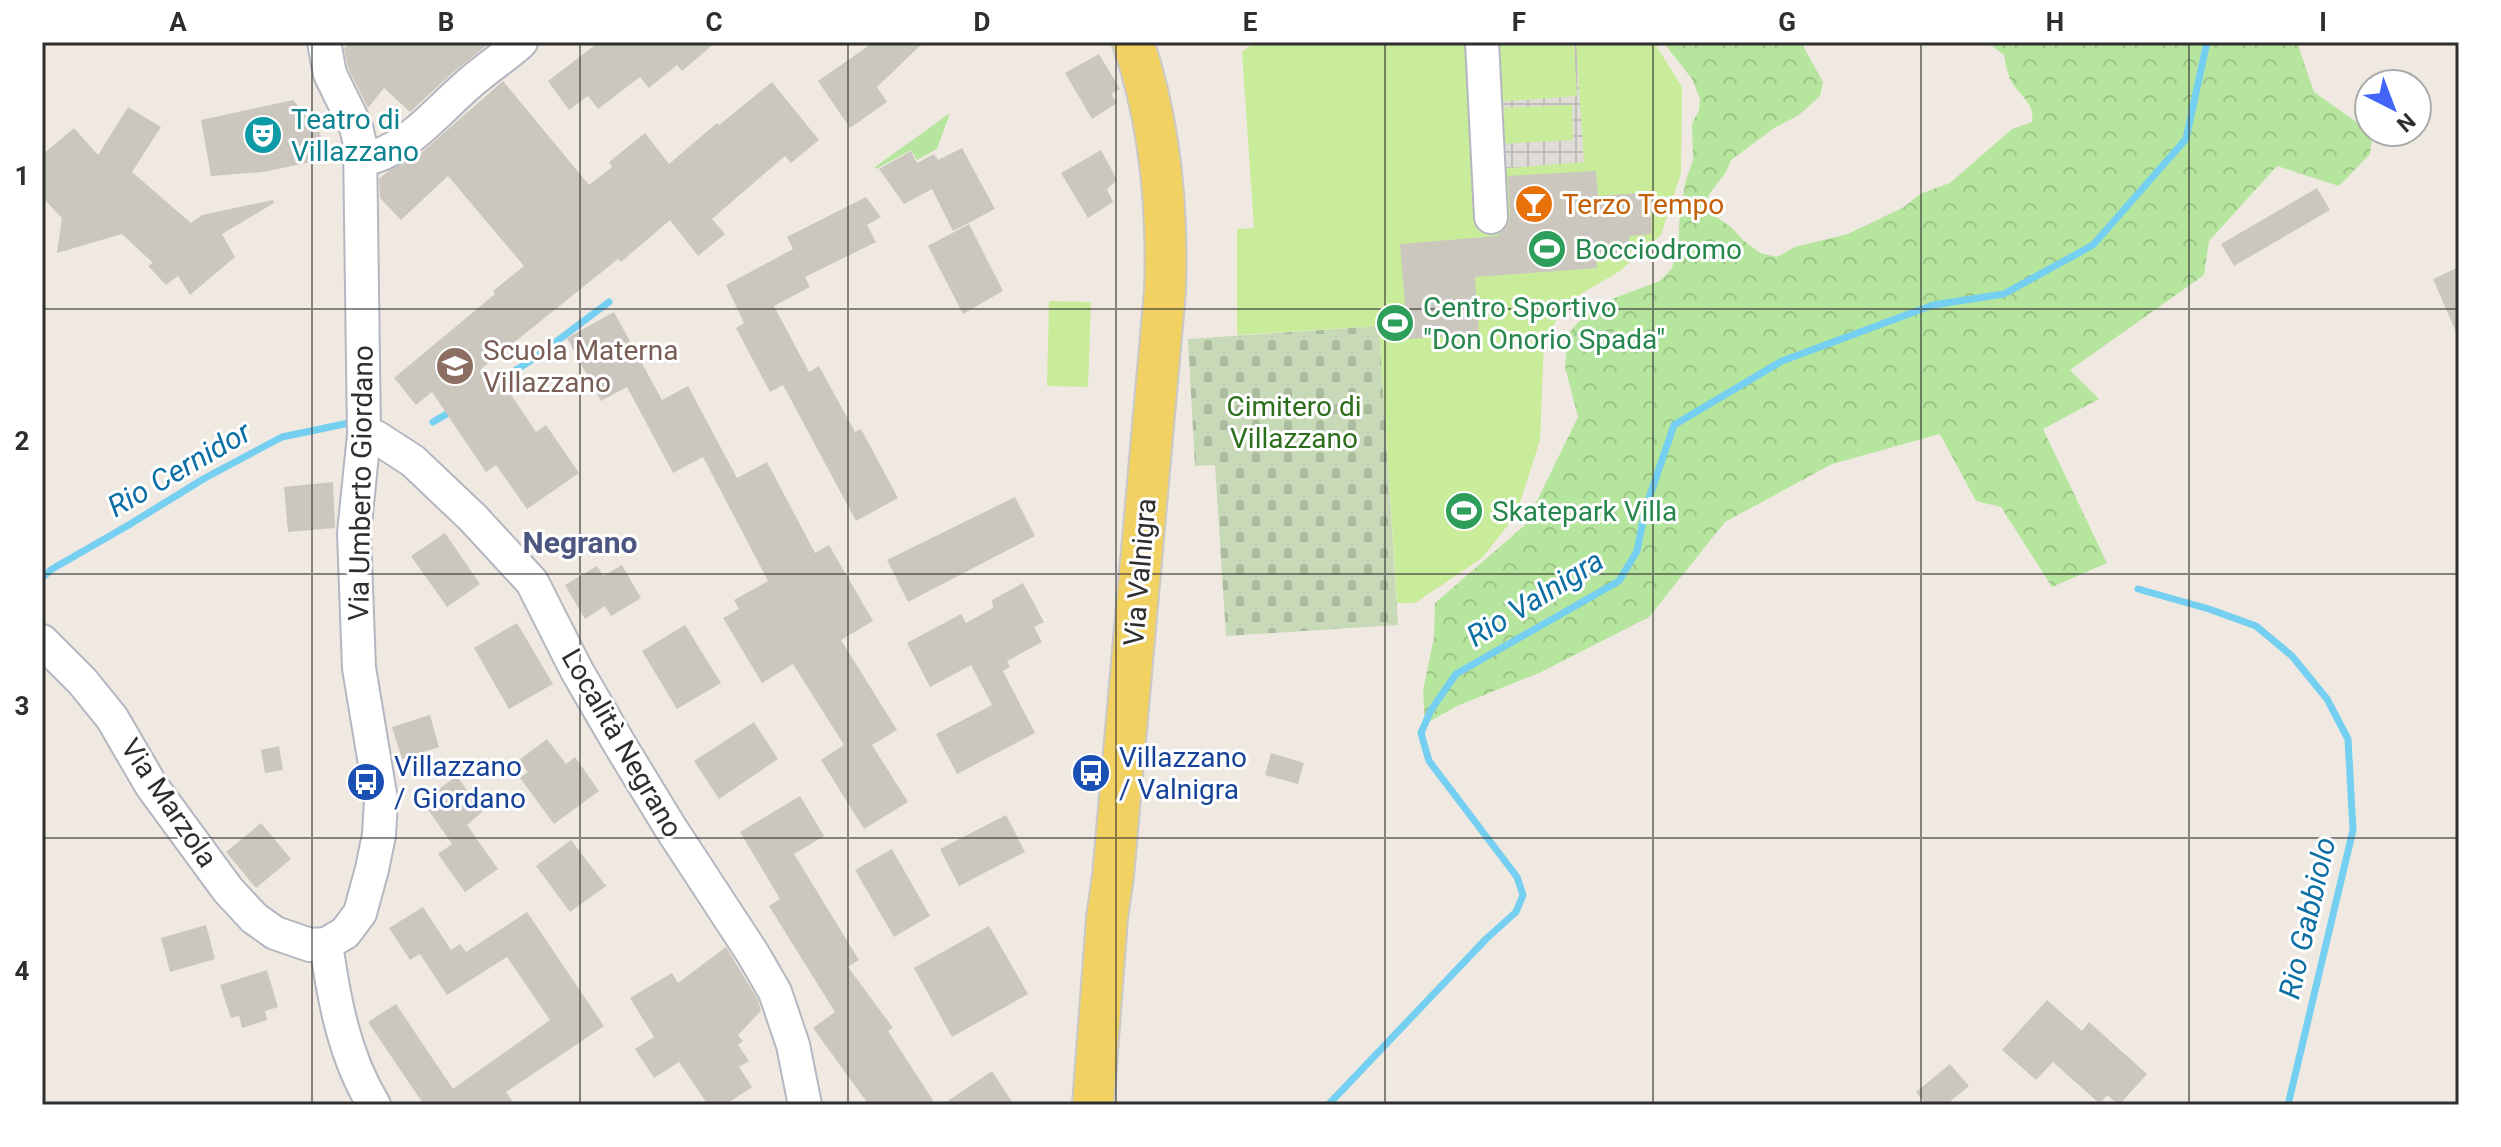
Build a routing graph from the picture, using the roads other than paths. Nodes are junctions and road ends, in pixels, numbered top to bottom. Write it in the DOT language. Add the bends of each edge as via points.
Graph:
graph roads {
  1 [pos="324,42"];
  2 [pos="521,42"];
  3 [pos="1133,42"];
  4 [pos="1482,42"];
  5 [pos="361,160"];
  6 [pos="1491,217"];
  7 [pos="364,435"];
  8 [pos="42,641"];
  9 [pos="318,944"];
  10 [pos="374,1105"];
  11 [pos="805,1105"];
  12 [pos="1093,1105"];
  1 -- 5 [label="street, Via Umberto Giordano" via="330,74 356,127"];
  2 -- 5 [label="street" via="398,147"];
  3 -- 12 [label="main road, Via Valnigra" via="1146,83 1161,171 1167,245"];
  4 -- 6 [label="street"];
  5 -- 7 [label="street, Via Umberto Giordano"];
  7 -- 9 [label="street, Via Umberto Giordano" via="354,533 358,653 381,800 380,827 360,913 345,933"];
  7 -- 11 [label="street, Località Negrano" via="413,461 532,582 613,734 775,992"];
  8 -- 9 [label="street, Via Marzola" via="112,718 151,785 228,890 275,933"];
  9 -- 10 [label="street" via="356,1072"];
}
